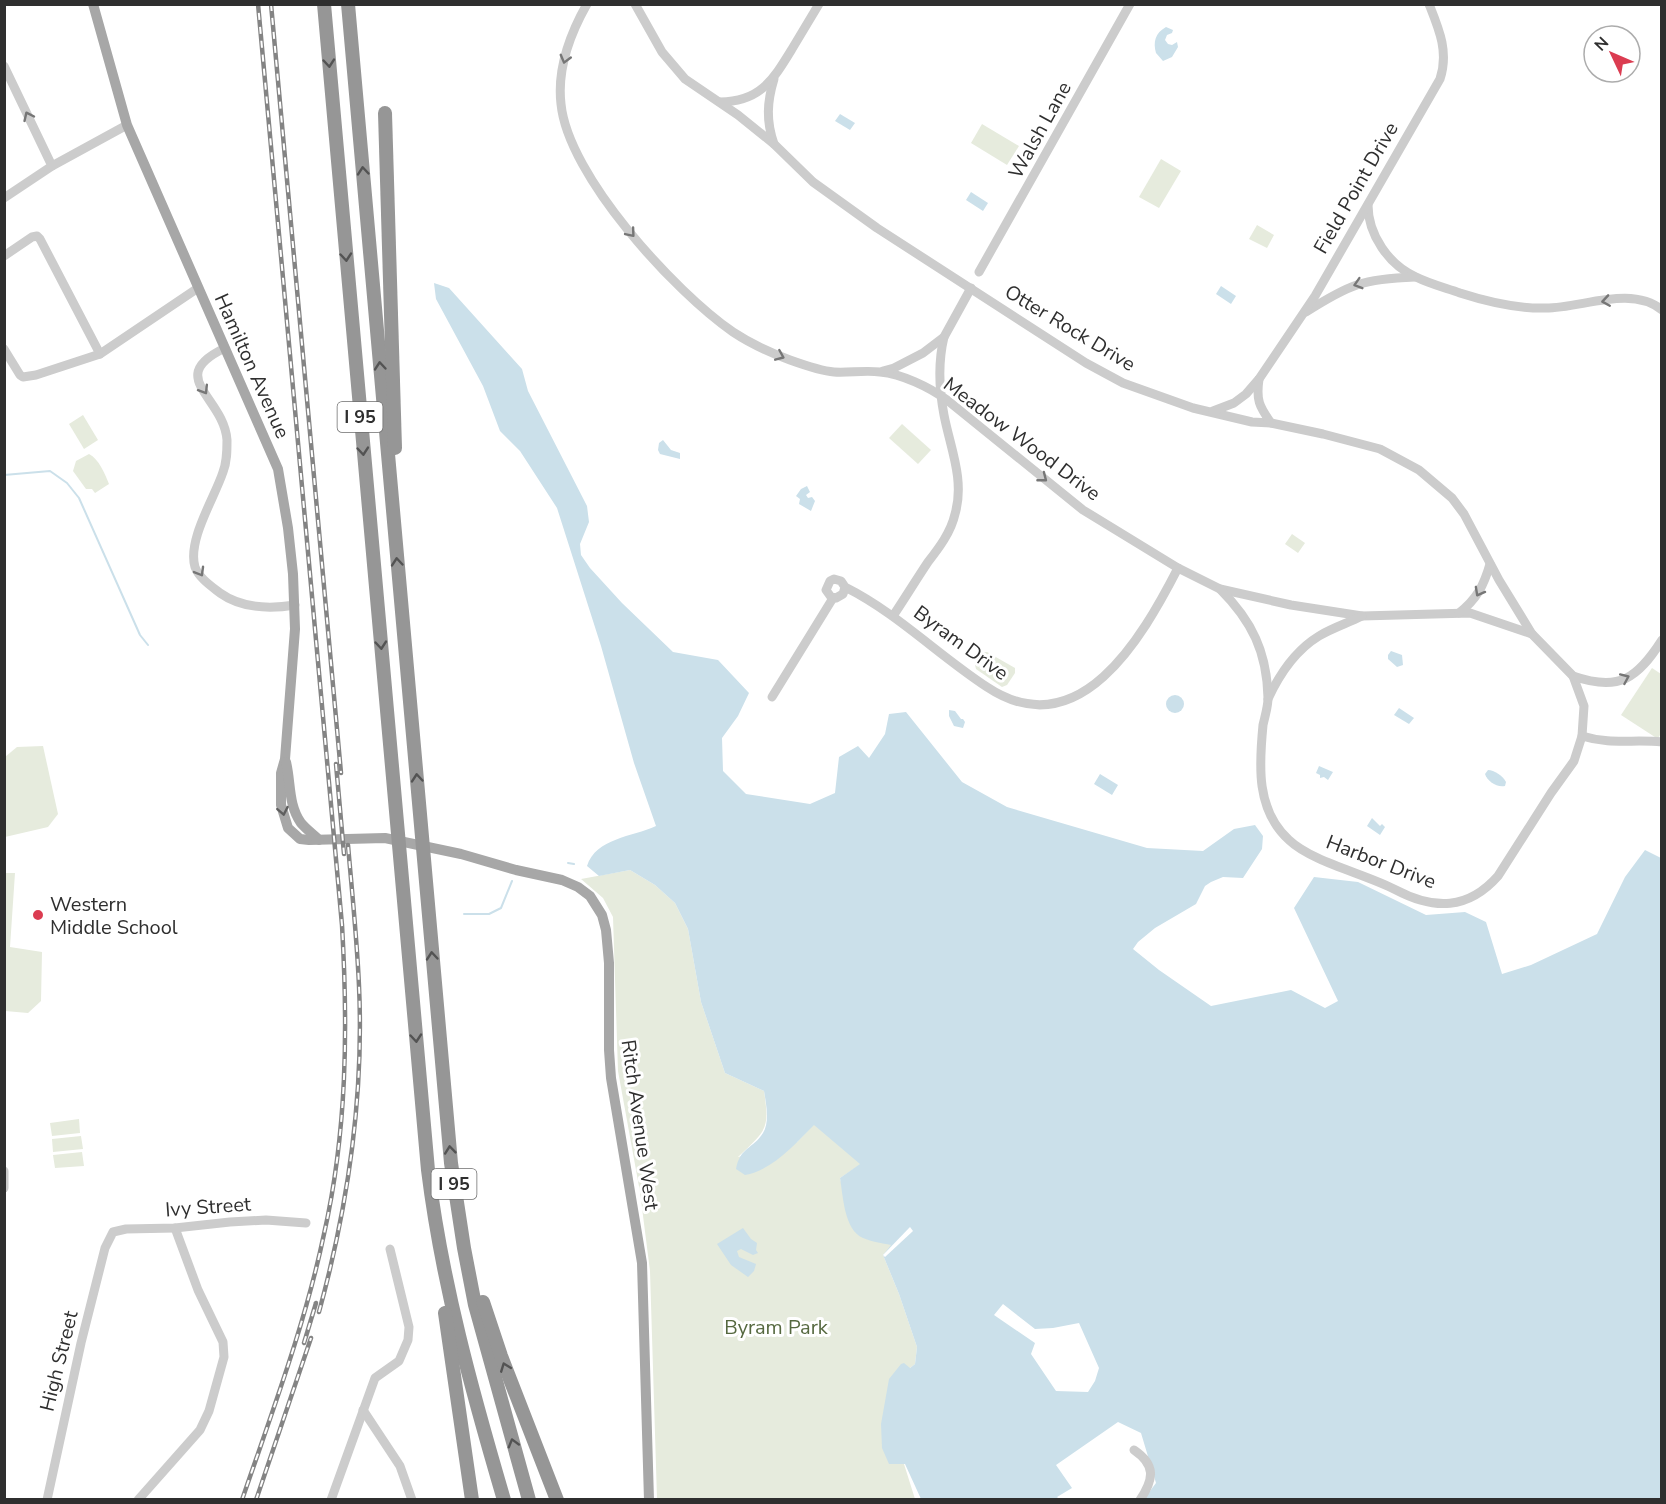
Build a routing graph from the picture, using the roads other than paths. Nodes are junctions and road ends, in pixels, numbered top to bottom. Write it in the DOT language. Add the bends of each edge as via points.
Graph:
graph roads {
  1 [pos="93,4"];
  2 [pos="324,4"];
  3 [pos="348,4"];
  4 [pos="587,4"];
  5 [pos="635,4"];
  6 [pos="819,4"];
  7 [pos="1130,4"];
  8 [pos="1429,4"];
  9 [pos="4,66"];
  10 [pos="774,79"];
  11 [pos="719,102"];
  12 [pos="385,113"];
  13 [pos="127,125"];
  14 [pos="774,144"];
  15 [pos="52,166"];
  16 [pos="4,198"];
  17 [pos="1369,202"];
  18 [pos="4,256"];
  19 [pos="979,272"];
  20 [pos="1415,277"];
  21 [pos="198,288"];
  22 [pos="971,288"];
  23 [pos="1662,310"];
  24 [pos="1303,313"];
  25 [pos="944,337"];
  26 [pos="225,348"];
  27 [pos="4,349"];
  28 [pos="100,354"];
  29 [pos="880,372"];
  30 [pos="1259,379"];
  31 [pos="942,396"];
  32 [pos="1211,412"];
  33 [pos="1271,423"];
  34 [pos="394,529"];
  35 [pos="1490,564"];
  36 [pos="1178,568"];
  37 [pos="845,587"];
  38 [pos="1220,589"];
  39 [pos="833,598"];
  40 [pos="295,605"];
  41 [pos="1459,613"];
  42 [pos="893,616"];
  43 [pos="1362,616"];
  44 [pos="1532,634"];
  45 [pos="1662,640"];
  46 [pos="1573,676"];
  47 [pos="772,697"];
  48 [pos="1268,700"];
  49 [pos="1582,736"];
  50 [pos="1662,742"];
  51 [pos="461,854"];
  52 [pos="4,1171"];
  53 [pos="5,1187"];
  54 [pos="459,1220"];
  55 [pos="306,1223"];
  56 [pos="175,1228"];
  57 [pos="436,1228"];
  58 [pos="112,1232"];
  59 [pos="390,1249"];
  60 [pos="363,1410"];
  61 [pos="1134,1450"];
  62 [pos="47,1500"];
  63 [pos="138,1500"];
  64 [pos="331,1500"];
  65 [pos="412,1500"];
  66 [pos="472,1500"];
  67 [pos="504,1500"];
  68 [pos="529,1500"];
  69 [pos="557,1500"];
  70 [pos="649,1500"];
  71 [pos="1140,1500"];
  1 -- 13 [label="main road, Hamilton Avenue"];
  2 -- 57 [label="highway, I 95, one-way"];
  34 -- 3 [label="highway, I 95, one-way"];
  4 -- 29 [label="street, Meadow Wood Drive, one-way" via="562,71 561,105 578,158 617,216 662,269 737,335 792,361 833,372"];
  5 -- 11 [label="street, Otter Rock Drive" via="673,66 700,91"];
  6 -- 10 [label="street"];
  7 -- 19 [label="street, Walsh Lane"];
  8 -- 17 [label="street, Field Point Drive" via="1444,48 1442,72"];
  15 -- 9 [label="street, one-way"];
  10 -- 11 [label="street" via="740,101"];
  10 -- 14 [label="street" via="767,112"];
  11 -- 14 [label="street, Otter Rock Drive"];
  12 -- 34 [label="highway" via="395,430"];
  13 -- 15 [label="street"];
  13 -- 21 [label="main road, Hamilton Avenue"];
  14 -- 22 [label="street, Otter Rock Drive" via="835,200"];
  15 -- 16 [label="street"];
  17 -- 20 [label="street" via="1368,216 1377,240"];
  17 -- 24 [label="street, Field Point Drive"];
  18 -- 28 [label="street" via="32,237 40,238"];
  23 -- 20 [label="street, one-way" via="1653,303 1630,298 1566,308 1522,308"];
  20 -- 24 [label="street, one-way" via="1358,283"];
  21 -- 26 [label="main road, Hamilton Avenue"];
  21 -- 28 [label="street"];
  22 -- 25 [label="street"];
  22 -- 32 [label="street, Otter Rock Drive" via="1123,383"];
  24 -- 30 [label="street, Field Point Drive"];
  25 -- 29 [label="street" via="908,362"];
  25 -- 31 [label="street" via="939,362"];
  26 -- 40 [label="main road, Hamilton Avenue" via="278,469"];
  26 -- 40 [label="street, one-way" via="207,357 196,373 221,419 227,439 223,472 198,532 195,567 206,582 234,601 246,605"];
  27 -- 28 [label="street" via="22,377"];
  29 -- 31 [label="street, Meadow Wood Drive"];
  30 -- 32 [label="street, Field Point Drive" via="1234,403"];
  30 -- 33 [label="street" via="1257,395"];
  31 -- 36 [label="street, Meadow Wood Drive, one-way" via="1083,510"];
  31 -- 42 [label="street" via="957,468 956,513"];
  32 -- 33 [label="street, Otter Rock Drive"];
  33 -- 35 [label="street, Otter Rock Drive" via="1380,449 1401,458 1452,498"];
  54 -- 34 [label="highway, I 95, one-way"];
  35 -- 41 [label="street, one-way" via="1476,599"];
  35 -- 44 [label="street, Otter Rock Drive"];
  36 -- 38 [label="street, Meadow Wood Drive"];
  36 -- 42 [label="street, Byram Drive" via="1143,629 1114,667 1077,696 1053,705 1029,705 989,689"];
  37 -- 39 [label="street" via="842,596"];
  37 -- 39 [label="street" via="838,580 830,581 826,590"];
  37 -- 42 [label="street, Byram Drive"];
  38 -- 43 [label="street, Meadow Wood Drive"];
  38 -- 48 [label="street, Harbor Drive" via="1254,632"];
  39 -- 47 [label="street"];
  40 -- 51 [label="main road, Hamilton Avenue" via="280,788 288,828 300,839 385,838"];
  41 -- 43 [label="street, Meadow Wood Drive"];
  41 -- 44 [label="street, Meadow Wood Drive" via="1490,618"];
  43 -- 48 [label="street, Harbor Drive" via="1307,644 1276,683"];
  44 -- 46 [label="street, Harbor Drive"];
  46 -- 45 [label="street, one-way" via="1593,683 1623,680 1648,661"];
  46 -- 49 [label="street, Harbor Drive" via="1584,706"];
  48 -- 49 [label="street, Harbor Drive" via="1259,763 1266,806 1279,828 1302,850 1428,903 1457,903 1490,886 1574,761"];
  49 -- 50 [label="street" via="1608,742"];
  51 -- 70 [label="main road, Ritch Avenue West" via="578,887 597,906 606,930 611,1078 642,1263"];
  52 -- 53 [label="street"];
  68 -- 54 [label="highway, I 95, one-way" via="482,1334"];
  69 -- 54 [label="highway, one-way" via="494,1337"];
  55 -- 56 [label="street, Ivy Street" via="257,1221"];
  56 -- 58 [label="street, Ivy Street"];
  56 -- 63 [label="street" via="223,1342 224,1357 200,1430"];
  57 -- 66 [label="highway"];
  57 -- 67 [label="highway, I 95" via="459,1341"];
  58 -- 62 [label="street, High Street" via="81,1343"];
  59 -- 60 [label="street" via="410,1327 408,1340 399,1361 375,1378"];
  60 -- 64 [label="street"];
  60 -- 65 [label="street" via="400,1466"];
  61 -- 71 [label="street" via="1146,1461 1151,1480"];
}
